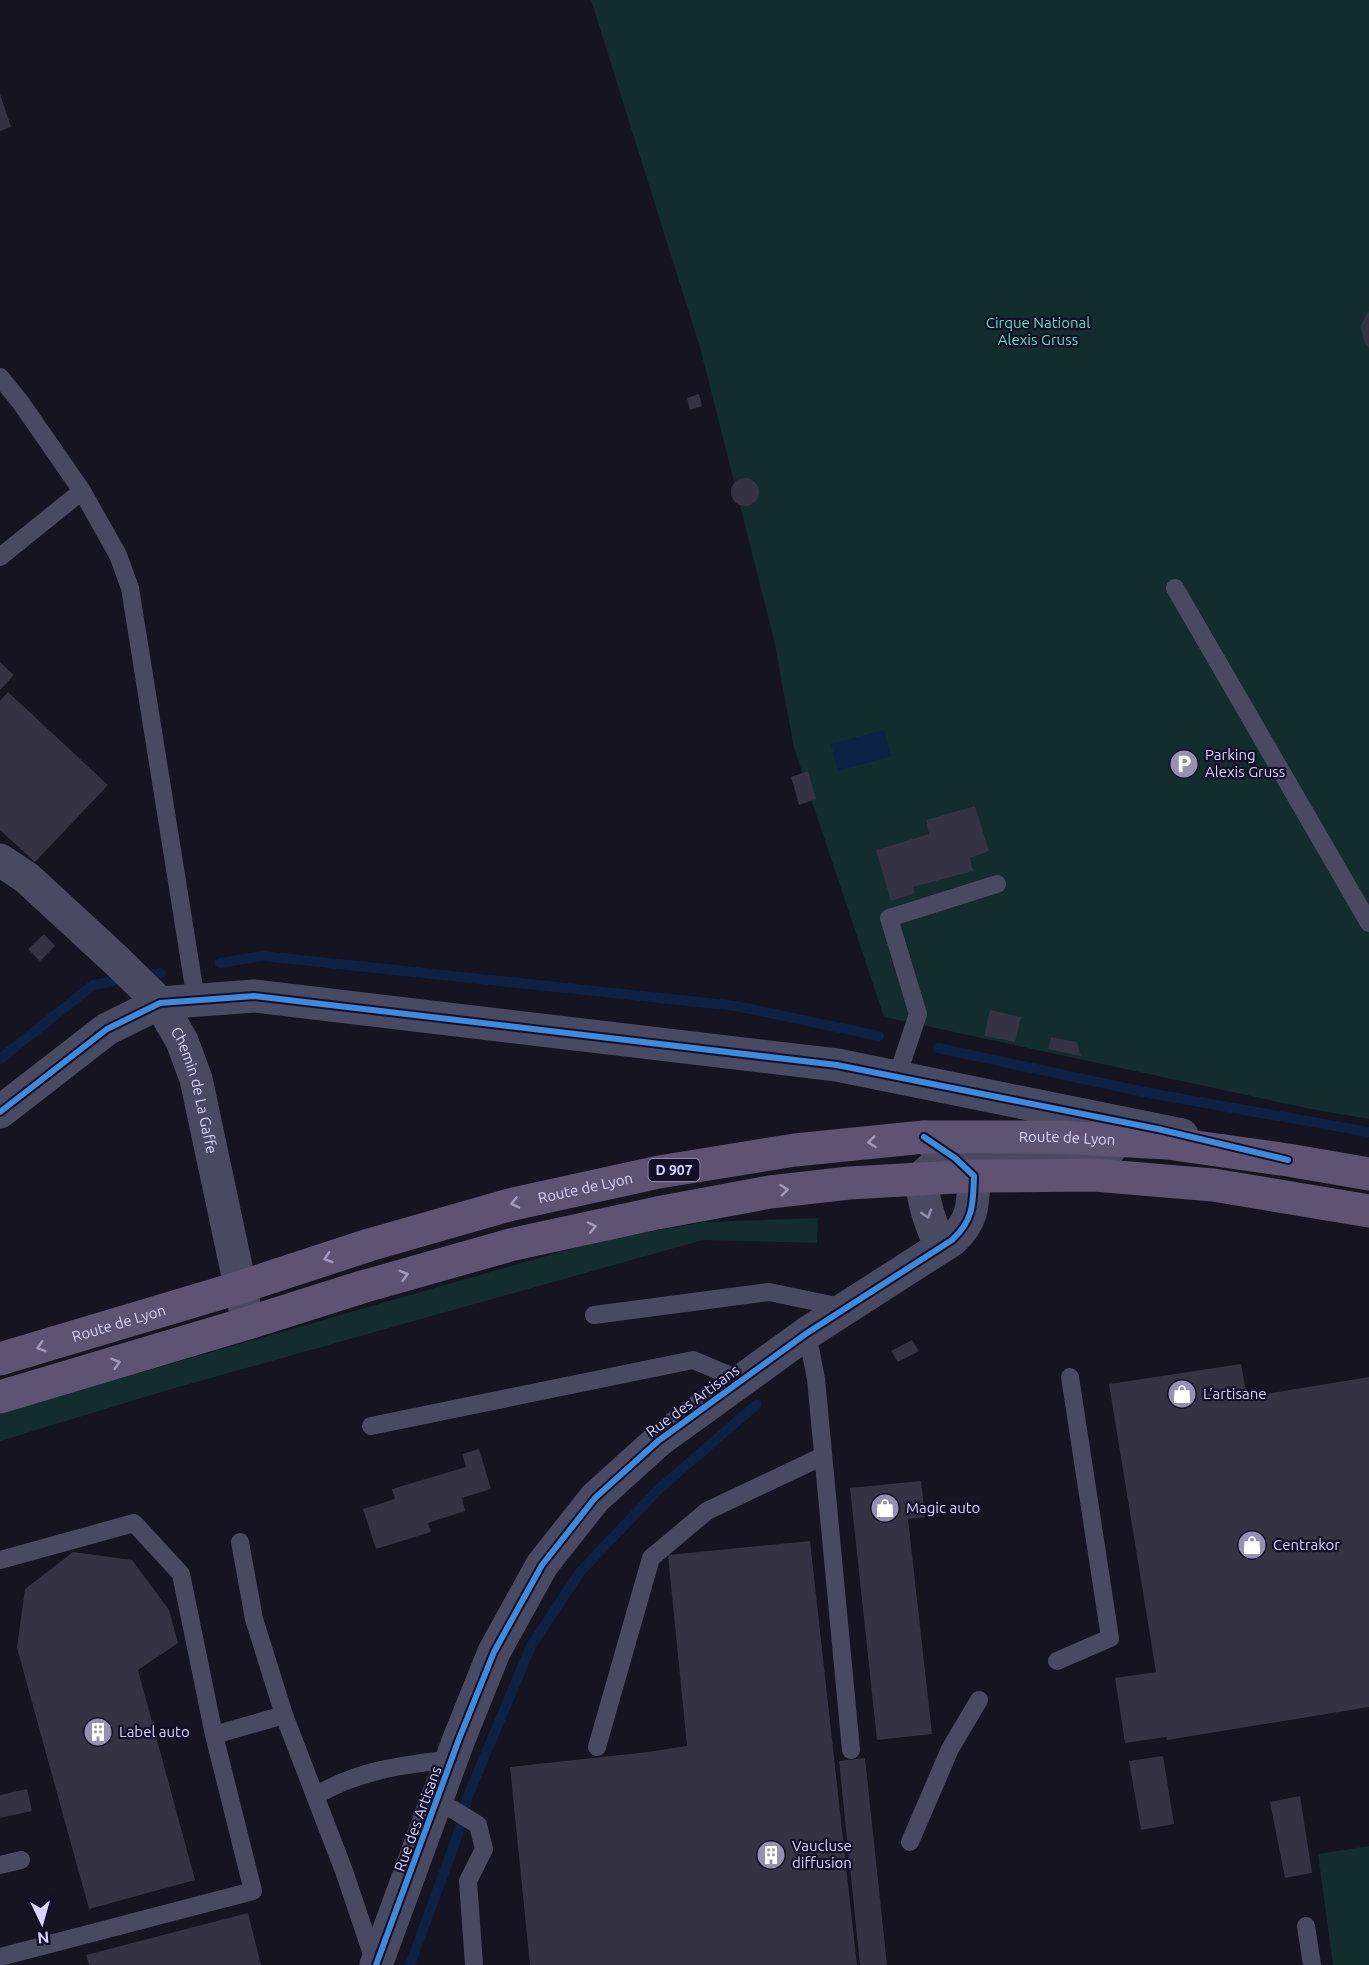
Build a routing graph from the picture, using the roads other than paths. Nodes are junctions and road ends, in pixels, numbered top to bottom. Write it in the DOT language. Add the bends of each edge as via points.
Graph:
graph roads {
  1 [pos="0,377"];
  2 [pos="82,492"];
  3 [pos="0,557"];
  4 [pos="1175,588"];
  5 [pos="0,860"];
  6 [pos="997,884"];
  7 [pos="1369,923"];
  8 [pos="196,1000"];
  9 [pos="160,1003"];
  10 [pos="897,1077"];
  11 [pos="0,1112"];
  12 [pos="924,1137"];
  13 [pos="1167,1143"];
  14 [pos="1288,1160"];
  15 [pos="965,1167"];
  16 [pos="1369,1174"];
  17 [pos="921,1178"];
  18 [pos="1369,1211"];
  19 [pos="941,1247"];
  20 [pos="241,1287"];
  21 [pos="846,1308"];
  22 [pos="594,1315"];
  23 [pos="248,1323"];
  24 [pos="807,1333"];
  25 [pos="0,1359"];
  26 [pos="1070,1377"];
  27 [pos="741,1380"];
  28 [pos="0,1397"];
  29 [pos="371,1426"];
  30 [pos="823,1456"];
  31 [pos="240,1542"];
  32 [pos="0,1560"];
  33 [pos="1057,1661"];
  34 [pos="979,1700"];
  35 [pos="284,1715"];
  36 [pos="214,1735"];
  37 [pos="597,1747"];
  38 [pos="851,1750"];
  39 [pos="452,1759"];
  40 [pos="315,1796"];
  41 [pos="436,1803"];
  42 [pos="910,1842"];
  43 [pos="21,1860"];
  44 [pos="0,1865"];
  45 [pos="1306,1926"];
  46 [pos="0,1957"];
  47 [pos="376,1965"];
  48 [pos="474,1965"];
  49 [pos="1312,1965"];
  1 -- 2 [label="lane"];
  2 -- 3 [label="lane"];
  2 -- 8 [label="lane" via="118,555 130,588"];
  4 -- 7 [label="lane"];
  5 -- 9 [label="street, Chemin de La Gaffe" via="27,878"];
  6 -- 10 [label="lane" via="889,918 918,1014"];
  8 -- 9 [label="street"];
  8 -- 10 [label="street" via="254,996 825,1064"];
  9 -- 11 [label="street" via="107,1029"];
  9 -- 20 [label="street, Chemin de La Gaffe" via="182,1041 196,1079"];
  10 -- 14 [label="street" via="1158,1129"];
  12 -- 13 [label="main road, Route de Lyon / D 907" via="1057,1137"];
  12 -- 15 [label="street"];
  12 -- 20 [label="main road, Route de Lyon / D 907, one-way" via="795,1150 520,1202"];
  13 -- 14 [label="main road, Route de Lyon / D 907"];
  13 -- 15 [label="street"];
  14 -- 16 [label="main road, Route de Lyon / D 907"];
  15 -- 17 [label="main road"];
  15 -- 18 [label="main road" via="1213,1185"];
  15 -- 19 [label="street, Rue des Artisans" via="972,1213 962,1230"];
  17 -- 19 [label="street, one-way" via="929,1222"];
  23 -- 17 [label="main road, one-way" via="510,1245 635,1218 770,1192"];
  19 -- 21 [label="street, Rue des Artisans"];
  20 -- 23 [label="street, Chemin de La Gaffe"];
  20 -- 25 [label="main road, Route de Lyon / D 907, one-way"];
  21 -- 22 [label="lane" via="769,1292"];
  21 -- 24 [label="street, Rue des Artisans"];
  28 -- 23 [label="main road, one-way"];
  24 -- 27 [label="street, Rue des Artisans"];
  24 -- 30 [label="lane"];
  26 -- 33 [label="lane" via="1110,1638"];
  27 -- 29 [label="lane" via="693,1360"];
  27 -- 39 [label="street, Rue des Artisans" via="658,1441 595,1498 542,1565 494,1652"];
  30 -- 37 [label="lane" via="707,1510 651,1558"];
  30 -- 38 [label="lane"];
  31 -- 35 [label="lane" via="254,1619"];
  32 -- 36 [label="lane" via="134,1523 181,1574"];
  34 -- 42 [label="lane" via="950,1749"];
  35 -- 36 [label="lane"];
  35 -- 40 [label="lane"];
  36 -- 46 [label="lane" via="253,1891"];
  39 -- 40 [label="lane" via="357,1775"];
  39 -- 41 [label="street, Rue des Artisans"];
  40 -- 47 [label="lane"];
  41 -- 47 [label="street, Rue des Artisans"];
  41 -- 48 [label="lane" via="478,1825 484,1849 468,1881"];
  43 -- 44 [label="lane"];
  45 -- 49 [label="lane"];
}
